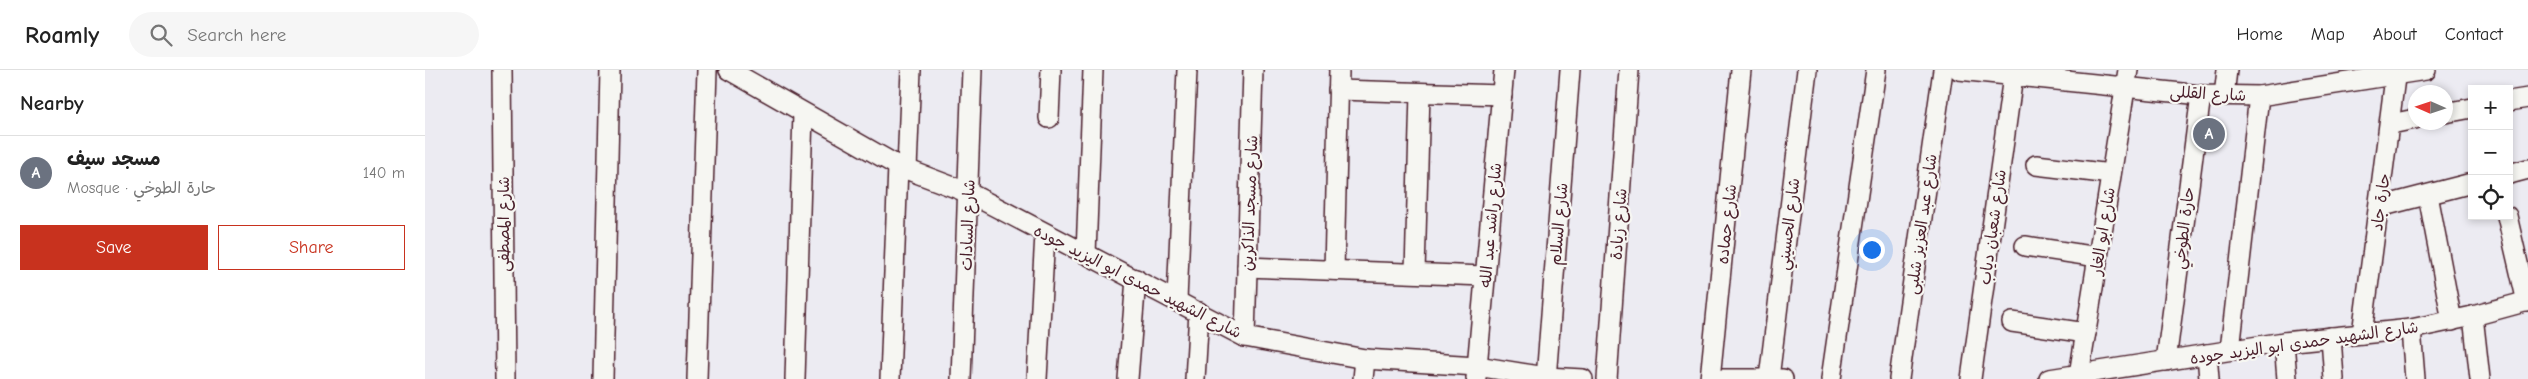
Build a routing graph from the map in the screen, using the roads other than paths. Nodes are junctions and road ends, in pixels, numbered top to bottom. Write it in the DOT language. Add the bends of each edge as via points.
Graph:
graph roads {
  1 [pos="502,70"];
  2 [pos="610,70"];
  3 [pos="707,70"];
  4 [pos="729,70"];
  5 [pos="911,70"];
  6 [pos="972,70"];
  7 [pos="1051,70"];
  8 [pos="1093,70"];
  9 [pos="1187,70"];
  10 [pos="1253,70"];
  11 [pos="1339,70"];
  12 [pos="1504,70"];
  13 [pos="1570,70"];
  14 [pos="1629,70"];
  15 [pos="1741,70"];
  16 [pos="1807,70"];
  17 [pos="1876,70"];
  18 [pos="1943,70"];
  19 [pos="1965,70"];
  20 [pos="2227,70"];
  21 [pos="2426,70"];
  22 [pos="2396,73"];
  23 [pos="2047,74"];
  24 [pos="2013,76"];
  25 [pos="752,77"];
  26 [pos="2126,78"];
  27 [pos="1338,90"];
  28 [pos="1420,93"];
  29 [pos="1501,95"];
  30 [pos="2201,95"];
  31 [pos="2224,96"];
  32 [pos="2259,96"];
  33 [pos="2528,98"];
  34 [pos="2513,100"];
  35 [pos="2468,109"];
  36 [pos="2453,112"];
  37 [pos="803,113"];
  38 [pos="1049,118"];
  39 [pos="2408,120"];
  40 [pos="2391,124"];
  41 [pos="2036,164"];
  42 [pos="902,168"];
  43 [pos="2528,169"];
  44 [pos="2513,173"];
  45 [pos="2111,174"];
  46 [pos="2468,184"];
  47 [pos="969,193"];
  48 [pos="2428,195"];
  49 [pos="2379,207"];
  50 [pos="2508,220"];
  51 [pos="1045,234"];
  52 [pos="2025,246"];
  53 [pos="1086,254"];
  54 [pos="2098,257"];
  55 [pos="1247,267"];
  56 [pos="1334,270"];
  57 [pos="1415,272"];
  58 [pos="1485,276"];
  59 [pos="1136,279"];
  60 [pos="1177,300"];
  61 [pos="2528,302"];
  62 [pos="1199,312"];
  63 [pos="2473,316"];
  64 [pos="2452,321"];
  65 [pos="2012,322"];
  66 [pos="2411,329"];
  67 [pos="2086,333"];
  68 [pos="2362,334"];
  69 [pos="1245,337"];
  70 [pos="2331,337"];
  71 [pos="2284,342"];
  72 [pos="2230,350"];
  73 [pos="2207,354"];
  74 [pos="1365,359"];
  75 [pos="2166,361"];
  76 [pos="1476,373"];
  77 [pos="2079,375"];
  78 [pos="2101,375"];
  79 [pos="1546,378"];
  80 [pos="1769,378"];
  81 [pos="505,379"];
  82 [pos="603,379"];
  83 [pos="697,379"];
  84 [pos="795,379"];
  85 [pos="891,379"];
  86 [pos="961,379"];
  87 [pos="1037,379"];
  88 [pos="1128,379"];
  89 [pos="1195,379"];
  90 [pos="1363,379"];
  91 [pos="1583,379"];
  92 [pos="1607,379"];
  93 [pos="1710,379"];
  94 [pos="1722,379"];
  95 [pos="1778,379"];
  96 [pos="1783,379"];
  97 [pos="1831,379"];
  98 [pos="1899,379"];
  99 [pos="1971,379"];
  100 [pos="2049,379"];
  101 [pos="2209,379"];
  102 [pos="2287,379"];
  103 [pos="2334,379"];
  104 [pos="2415,379"];
  105 [pos="2480,379"];
  1 -- 81 [label="street, شارع المصطفى"];
  2 -- 82 [label="street"];
  3 -- 83 [label="street"];
  4 -- 25 [label="street, شارع الشهيد حمدى ابو اليزيد جوده"];
  5 -- 42 [label="street"];
  6 -- 47 [label="street, شارع السادات"];
  7 -- 38 [label="street"];
  8 -- 53 [label="street"];
  9 -- 60 [label="street"];
  10 -- 55 [label="street, شارع مسجد الذاكرين"];
  11 -- 27 [label="street"];
  12 -- 29 [label="street, شارع راشد عبد الله"];
  13 -- 79 [label="street, شارع السلام"];
  14 -- 92 [label="street, شارع زيادة"];
  15 -- 93 [label="street, شارع حماده"];
  16 -- 80 [label="street, شارع الحسيني"];
  17 -- 97 [label="street"];
  18 -- 98 [label="street, شارع عبد العزيز شلبى"];
  19 -- 24 [label="street, شارع القللى"];
  20 -- 31 [label="street"];
  21 -- 22 [label="street, شارع القللى"];
  22 -- 32 [label="street, شارع القللى"];
  22 -- 40 [label="street, حارة جاد"];
  23 -- 24 [label="street, شارع القللى"];
  23 -- 26 [label="street, شارع القللى"];
  24 -- 99 [label="street, شارع شعبان دياب"];
  25 -- 37 [label="street, شارع الشهيد حمدى ابو اليزيد جوده"];
  26 -- 30 [label="street, شارع القللى"];
  26 -- 45 [label="street, شارع ابو الغار"];
  27 -- 28 [label="street"];
  27 -- 56 [label="street"];
  28 -- 29 [label="street"];
  28 -- 57 [label="street"];
  29 -- 58 [label="street, شارع راشد عبد الله"];
  30 -- 31 [label="street, شارع القللى"];
  30 -- 75 [label="street, حارة الطوخي"];
  31 -- 32 [label="street, شارع القللى"];
  32 -- 72 [label="street"];
  33 -- 34 [label="street"];
  35 -- 36 [label="street"];
  37 -- 42 [label="street, شارع الشهيد حمدى ابو اليزيد جوده"];
  37 -- 84 [label="street"];
  39 -- 40 [label="street"];
  40 -- 49 [label="street, حارة جاد"];
  41 -- 45 [label="street"];
  42 -- 47 [label="street, شارع الشهيد حمدى ابو اليزيد جوده"];
  42 -- 85 [label="street"];
  43 -- 44 [label="street"];
  45 -- 54 [label="street, شارع ابو الغار"];
  46 -- 48 [label="street"];
  47 -- 51 [label="street, شارع الشهيد حمدى ابو اليزيد جوده"];
  47 -- 86 [label="street, شارع السادات"];
  48 -- 49 [label="street"];
  48 -- 64 [label="street"];
  49 -- 68 [label="street, حارة جاد"];
  50 -- 61 [label="street"];
  51 -- 53 [label="street, شارع الشهيد حمدى ابو اليزيد جوده"];
  51 -- 87 [label="street"];
  52 -- 54 [label="street"];
  53 -- 59 [label="street, شارع الشهيد حمدى ابو اليزيد جوده"];
  54 -- 67 [label="street, شارع ابو الغار"];
  55 -- 56 [label="street"];
  55 -- 69 [label="street, شارع مسجد الذاكرين"];
  56 -- 57 [label="street"];
  57 -- 58 [label="street"];
  58 -- 76 [label="street, شارع راشد عبد الله"];
  59 -- 60 [label="street, شارع الشهيد حمدى ابو اليزيد جوده"];
  59 -- 88 [label="street"];
  60 -- 62 [label="street, شارع الشهيد حمدى ابو اليزيد جوده"];
  61 -- 63 [label="street, شارع الشهيد حمدى ابو اليزيد جوده"];
  62 -- 69 [label="street, شارع الشهيد حمدى ابو اليزيد جوده"];
  62 -- 89 [label="street"];
  63 -- 64 [label="street, شارع الشهيد حمدى ابو اليزيد جوده"];
  63 -- 105 [label="street"];
  64 -- 66 [label="street, شارع الشهيد حمدى ابو اليزيد جوده"];
  65 -- 67 [label="street"];
  66 -- 68 [label="street, شارع الشهيد حمدى ابو اليزيد جوده"];
  66 -- 104 [label="street"];
  67 -- 77 [label="street, شارع ابو الغار"];
  68 -- 70 [label="street, شارع الشهيد حمدى ابو اليزيد جوده"];
  69 -- 74 [label="street, شارع الشهيد حمدى ابو اليزيد جوده"];
  70 -- 71 [label="street, شارع الشهيد حمدى ابو اليزيد جوده"];
  70 -- 103 [label="street"];
  71 -- 72 [label="street, شارع الشهيد حمدى ابو اليزيد جوده"];
  71 -- 102 [label="street"];
  72 -- 73 [label="street, شارع الشهيد حمدى ابو اليزيد جوده"];
  73 -- 75 [label="street, شارع الشهيد حمدى ابو اليزيد جوده"];
  73 -- 101 [label="street"];
  74 -- 76 [label="street, شارع الشهيد حمدى ابو اليزيد جوده"];
  74 -- 90 [label="street"];
  75 -- 78 [label="street, شارع الشهيد حمدى ابو اليزيد جوده"];
  76 -- 79 [label="street, شارع الشهيد حمدى ابو اليزيد جوده"];
  77 -- 78 [label="street, شارع الشهيد حمدى ابو اليزيد جوده"];
  77 -- 100 [label="street, شارع الشهيد حمدى ابو اليزيد جوده"];
  79 -- 91 [label="street, شارع الشهيد حمدى ابو اليزيد جوده"];
  80 -- 94 [label="street"];
  80 -- 95 [label="street"];
  95 -- 96 [label="street"];
}
